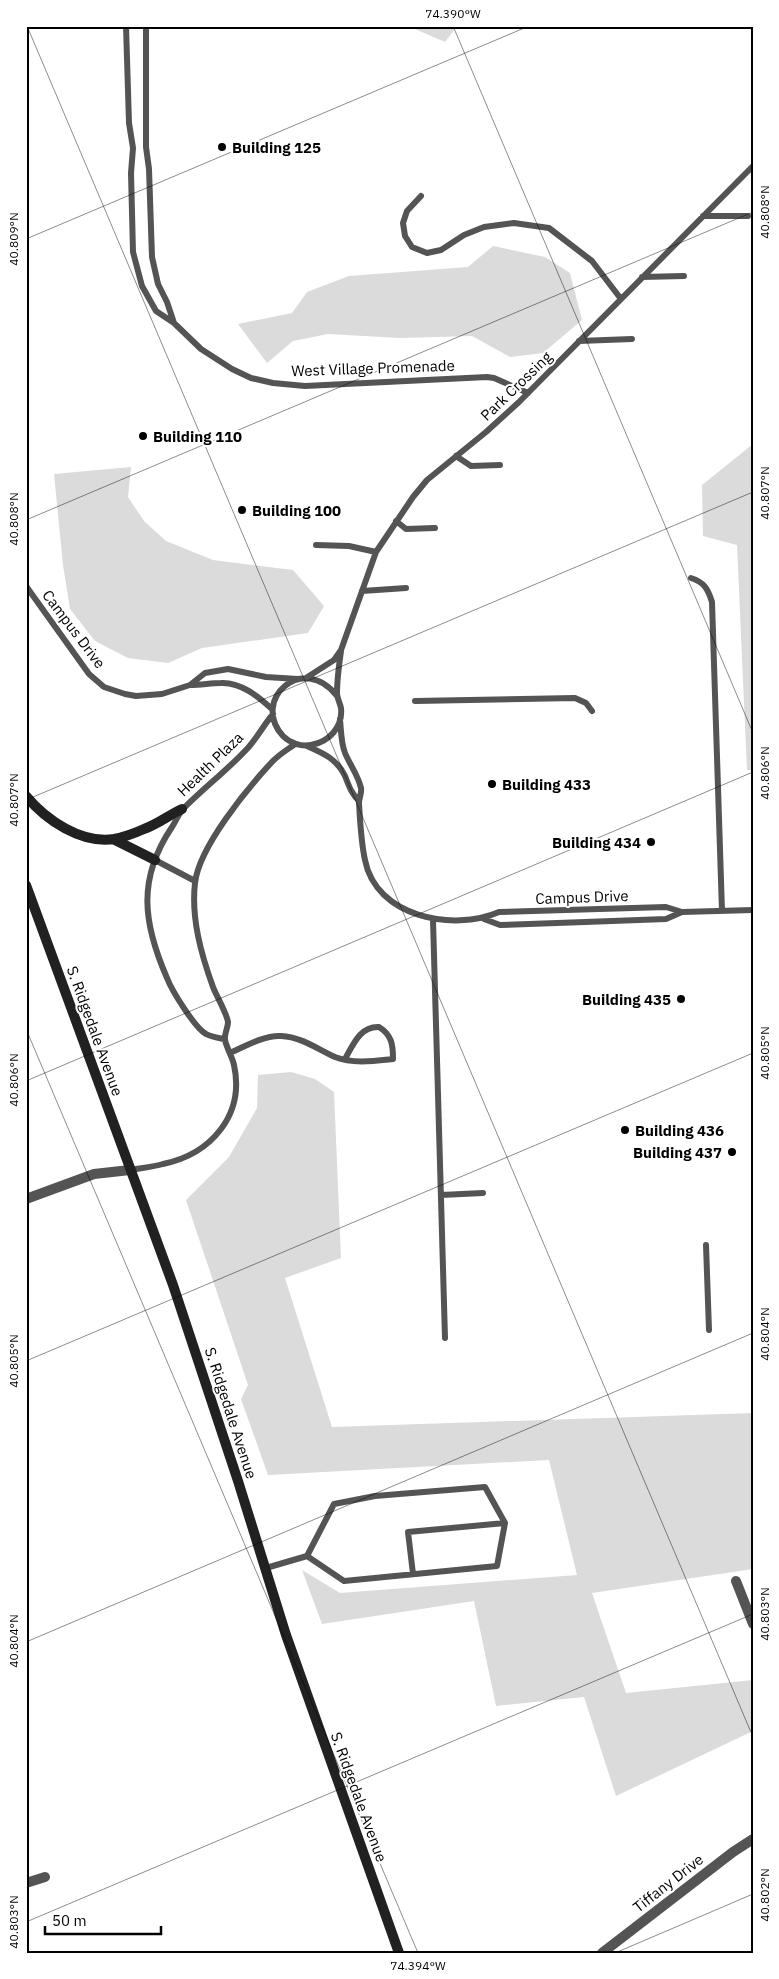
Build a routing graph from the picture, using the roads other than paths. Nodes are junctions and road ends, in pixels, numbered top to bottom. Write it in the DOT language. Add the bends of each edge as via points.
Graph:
graph roads {
  1 [pos="126,26"];
  2 [pos="146,26"];
  3 [pos="753,166"];
  4 [pos="420,196"];
  5 [pos="703,216"];
  6 [pos="748,216"];
  7 [pos="684,276"];
  8 [pos="642,277"];
  9 [pos="621,299"];
  10 [pos="174,323"];
  11 [pos="632,339"];
  12 [pos="579,341"];
  13 [pos="528,393"];
  14 [pos="456,456"];
  15 [pos="500,465"];
  16 [pos="396,521"];
  17 [pos="435,528"];
  18 [pos="316,545"];
  19 [pos="376,552"];
  20 [pos="691,578"];
  21 [pos="26,586"];
  22 [pos="406,588"];
  23 [pos="362,590"];
  24 [pos="341,650"];
  25 [pos="306,678"];
  26 [pos="298,679"];
  27 [pos="190,685"];
  28 [pos="337,696"];
  29 [pos="415,701"];
  30 [pos="592,711"];
  31 [pos="272,712"];
  32 [pos="340,719"];
  33 [pos="295,744"];
  34 [pos="306,746"];
  35 [pos="26,796"];
  36 [pos="359,801"];
  37 [pos="182,809"];
  38 [pos="113,839"];
  39 [pos="155,860"];
  40 [pos="195,881"];
  41 [pos="26,885"];
  42 [pos="753,910"];
  43 [pos="722,911"];
  44 [pos="682,912"];
  45 [pos="484,919"];
  46 [pos="433,920"];
  47 [pos="224,1039"];
  48 [pos="230,1053"];
  49 [pos="345,1059"];
  50 [pos="130,1170"];
  51 [pos="483,1193"];
  52 [pos="441,1196"];
  53 [pos="26,1199"];
  54 [pos="706,1245"];
  55 [pos="709,1330"];
  56 [pos="445,1338"];
  57 [pos="504,1523"];
  58 [pos="307,1556"];
  59 [pos="266,1568"];
  60 [pos="413,1574"];
  61 [pos="736,1581"];
  62 [pos="753,1624"];
  63 [pos="753,1840"];
  64 [pos="45,1877"];
  65 [pos="26,1884"];
  66 [pos="399,1953"];
  67 [pos="602,1953"];
  1 -- 10 [label="lane, West Village Promenade" via="129,123 133,148 130,173 133,257 156,311"];
  2 -- 10 [label="lane, West Village Promenade" via="146,147 153,265"];
  3 -- 5 [label="lane, Park Crossing"];
  4 -- 9 [label="lane" via="407,211 403,223 405,236 412,247 427,253 441,250 484,227 514,223 549,228 592,261"];
  5 -- 6 [label="lane"];
  5 -- 8 [label="lane, Park Crossing"];
  7 -- 8 [label="lane"];
  8 -- 9 [label="lane, Park Crossing"];
  9 -- 12 [label="lane, Park Crossing"];
  10 -- 13 [label="lane, West Village Promenade" via="201,349 232,369 273,383 304,386 487,377"];
  11 -- 12 [label="lane"];
  12 -- 13 [label="lane, Park Crossing"];
  13 -- 14 [label="lane, Park Crossing"];
  14 -- 15 [label="lane" via="471,466"];
  14 -- 16 [label="lane, Park Crossing" via="428,480"];
  16 -- 17 [label="lane" via="406,529"];
  16 -- 19 [label="lane, Park Crossing"];
  18 -- 19 [label="lane" via="349,546"];
  19 -- 23 [label="lane, Park Crossing"];
  20 -- 43 [label="lane" via="708,589 712,602"];
  21 -- 27 [label="lane, Campus Drive" via="89,674 104,687 125,694 148,696"];
  22 -- 23 [label="lane"];
  23 -- 24 [label="lane, Park Crossing"];
  24 -- 25 [label="lane, Park Crossing" via="334,660"];
  24 -- 28 [label="lane, Park Crossing"];
  25 -- 26 [label="lane"];
  25 -- 28 [label="lane" via="321,681"];
  26 -- 27 [label="lane, Campus Drive" via="266,677 228,669 205,673"];
  26 -- 31 [label="lane" via="285,685 276,696"];
  27 -- 31 [label="lane, Campus Drive" via="220,683 240,686 263,701"];
  28 -- 32 [label="lane" via="341,707"];
  29 -- 30 [label="lane" via="575,698 586,703"];
  31 -- 33 [label="lane" via="278,730"];
  31 -- 37 [label="lane, Health Plaza" via="248,748"];
  32 -- 34 [label="lane" via="328,739"];
  32 -- 36 [label="lane, Campus Drive" via="344,752 361,789"];
  33 -- 34 [label="lane"];
  33 -- 40 [label="lane" via="273,761 215,835"];
  34 -- 36 [label="lane, Campus Drive" via="325,753 333,760"];
  35 -- 38 [label="main road" via="53,821 71,831 94,838"];
  36 -- 46 [label="lane, Campus Drive" via="365,860 374,882 392,901"];
  37 -- 38 [label="main road" via="144,830"];
  37 -- 39 [label="lane, Health Plaza"];
  38 -- 39 [label="main road"];
  39 -- 40 [label="lane"];
  39 -- 47 [label="lane, Health Plaza" via="148,887 147,911 155,951 171,987 194,1022 206,1034"];
  40 -- 47 [label="lane" via="198,935 207,969 228,1022"];
  41 -- 50 [label="main road, S. Ridgedale Avenue"];
  42 -- 43 [label="lane, Campus Drive"];
  43 -- 44 [label="lane, Campus Drive"];
  44 -- 45 [label="lane, Campus Drive" via="666,907 500,912"];
  44 -- 45 [label="lane, Campus Drive" via="666,919 585,922 500,924"];
  45 -- 46 [label="lane, Campus Drive"];
  46 -- 52 [label="lane"];
  47 -- 48 [label="lane"];
  48 -- 49 [label="lane" via="280,1036 304,1040 336,1058"];
  48 -- 50 [label="lane" via="234,1066 233,1106 220,1131 202,1148 186,1157"];
  49 -- 49 [label="lane" via="393,1059 390,1037 386,1031 374,1027 360,1034"];
  50 -- 53 [label="street" via="94,1174"];
  50 -- 59 [label="main road, S. Ridgedale Avenue" via="195,1350"];
  51 -- 52 [label="lane"];
  52 -- 56 [label="lane"];
  54 -- 55 [label="lane"];
  57 -- 58 [label="lane" via="485,1487 375,1496 334,1504"];
  57 -- 60 [label="lane" via="497,1566"];
  57 -- 60 [label="lane" via="408,1532"];
  58 -- 59 [label="lane"];
  58 -- 60 [label="lane" via="344,1581"];
  59 -- 66 [label="main road, S. Ridgedale Avenue" via="286,1635"];
  61 -- 62 [label="street"];
  63 -- 67 [label="street, Tiffany Drive"];
  64 -- 65 [label="street"];
}
